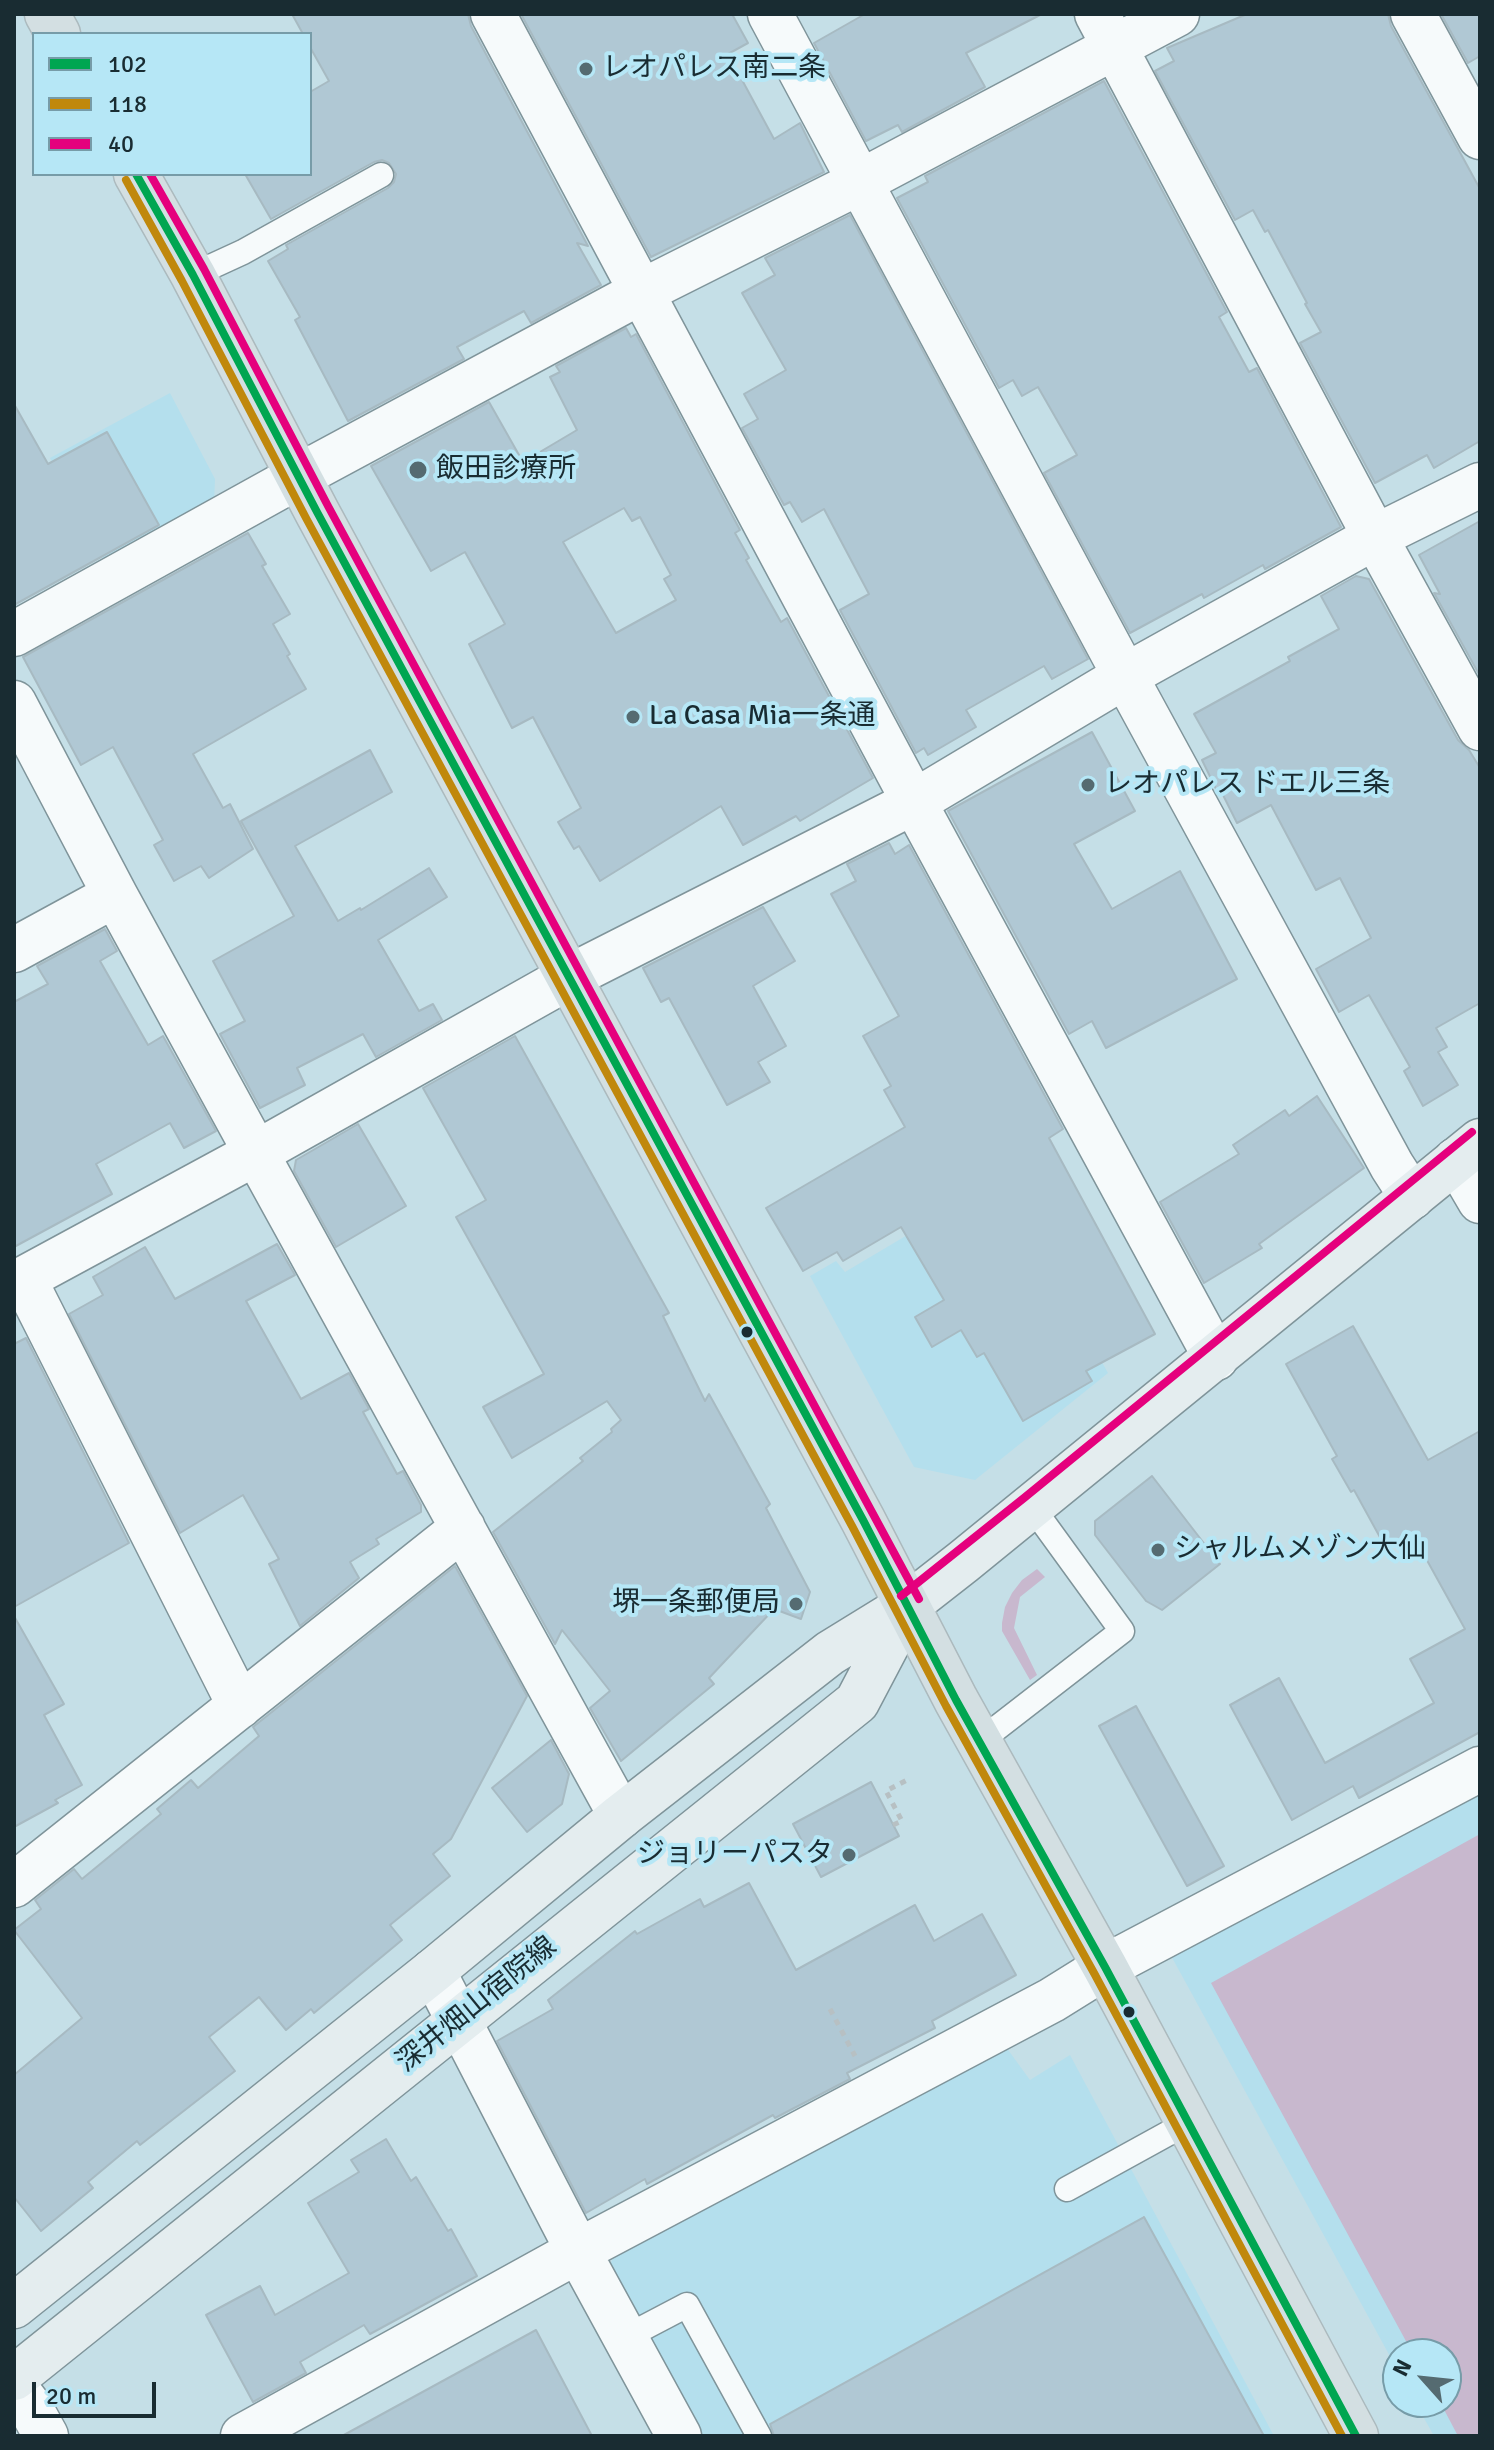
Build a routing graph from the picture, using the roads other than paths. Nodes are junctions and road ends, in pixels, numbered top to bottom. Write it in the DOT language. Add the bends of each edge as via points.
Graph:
graph roads {
  1 [pos="47,14"];
  2 [pos="493,14"];
  3 [pos="770,14"];
  4 [pos="1177,14"];
  5 [pos="1413,14"];
  6 [pos="1106,31"];
  7 [pos="57,32"];
  8 [pos="1480,137"];
  9 [pos="381,175"];
  10 [pos="137,176"];
  11 [pos="860,182"];
  12 [pos="193,275"];
  13 [pos="641,292"];
  14 [pos="299,476"];
  15 [pos="1480,485"];
  16 [pos="1375,537"];
  17 [pos="14,634"];
  18 [pos="1125,676"];
  19 [pos="14,703"];
  20 [pos="1480,728"];
  21 [pos="914,802"];
  22 [pos="115,895"];
  23 [pos="14,950"];
  24 [pos="569,977"];
  25 [pos="1468,1151"];
  26 [pos="256,1153"];
  27 [pos="1412,1197"];
  28 [pos="1480,1201"];
  29 [pos="19,1282"];
  30 [pos="1216,1358"];
  31 [pos="1032,1507"];
  32 [pos="463,1528"];
  33 [pos="908,1605"];
  34 [pos="240,1706"];
  35 [pos="980,1741"];
  36 [pos="1480,1769"];
  37 [pos="621,1816"];
  38 [pos="14,1885"];
  39 [pos="1105,1967"];
  40 [pos="433,1971"];
  41 [pos="458,2020"];
  42 [pos="1187,2123"];
  43 [pos="1067,2189"];
  44 [pos="578,2251"];
  45 [pos="14,2306"];
  46 [pos="626,2337"];
  47 [pos="14,2378"];
  48 [pos="14,2386"];
  49 [pos="46,2436"];
  50 [pos="243,2436"];
  51 [pos="679,2436"];
  52 [pos="759,2436"];
  53 [pos="1356,2436"];
  1 -- 7 [label="main road"];
  2 -- 13 [label="street"];
  3 -- 11 [label="street"];
  4 -- 6 [label="street"];
  5 -- 8 [label="street"];
  6 -- 11 [label="street"];
  6 -- 16 [label="street"];
  9 -- 12 [label="lane"];
  10 -- 12 [label="main road"];
  11 -- 13 [label="street"];
  11 -- 18 [label="street"];
  12 -- 14 [label="main road"];
  13 -- 14 [label="street"];
  13 -- 21 [label="street"];
  14 -- 17 [label="street"];
  14 -- 24 [label="main road"];
  15 -- 16 [label="street"];
  16 -- 18 [label="street"];
  16 -- 20 [label="street"];
  18 -- 21 [label="street"];
  18 -- 27 [label="street"];
  19 -- 22 [label="street"];
  21 -- 24 [label="street"];
  21 -- 30 [label="street"];
  22 -- 23 [label="street"];
  22 -- 26 [label="street"];
  24 -- 26 [label="street"];
  24 -- 33 [label="main road"];
  25 -- 27 [label="main road, 深井畑山宿院線"];
  25 -- 28 [label="street"];
  26 -- 29 [label="street"];
  26 -- 32 [label="street"];
  27 -- 30 [label="main road, 深井畑山宿院線"];
  29 -- 34 [label="street"];
  30 -- 31 [label="main road, 深井畑山宿院線"];
  31 -- 33 [label="main road, 深井畑山宿院線"];
  31 -- 35 [label="lane" via="1122,1631"];
  32 -- 34 [label="street"];
  32 -- 37 [label="street"];
  33 -- 35 [label="main road"];
  33 -- 37 [label="main road, 深井畑山宿院線" via="830,1653"];
  33 -- 41 [label="main road, 深井畑山宿院線" via="857,1702"];
  34 -- 38 [label="street"];
  35 -- 39 [label="main road"];
  36 -- 39 [label="street"];
  37 -- 40 [label="main road, 深井畑山宿院線"];
  39 -- 42 [label="main road"];
  39 -- 44 [label="street"];
  40 -- 41 [label="street"];
  40 -- 45 [label="main road, 深井畑山宿院線"];
  41 -- 44 [label="street"];
  41 -- 47 [label="main road, 深井畑山宿院線"];
  42 -- 43 [label="lane"];
  42 -- 53 [label="main road"];
  44 -- 46 [label="street"];
  44 -- 50 [label="street"];
  46 -- 51 [label="street"];
  46 -- 52 [label="lane" via="687,2305"];
  48 -- 49 [label="street"];
}
